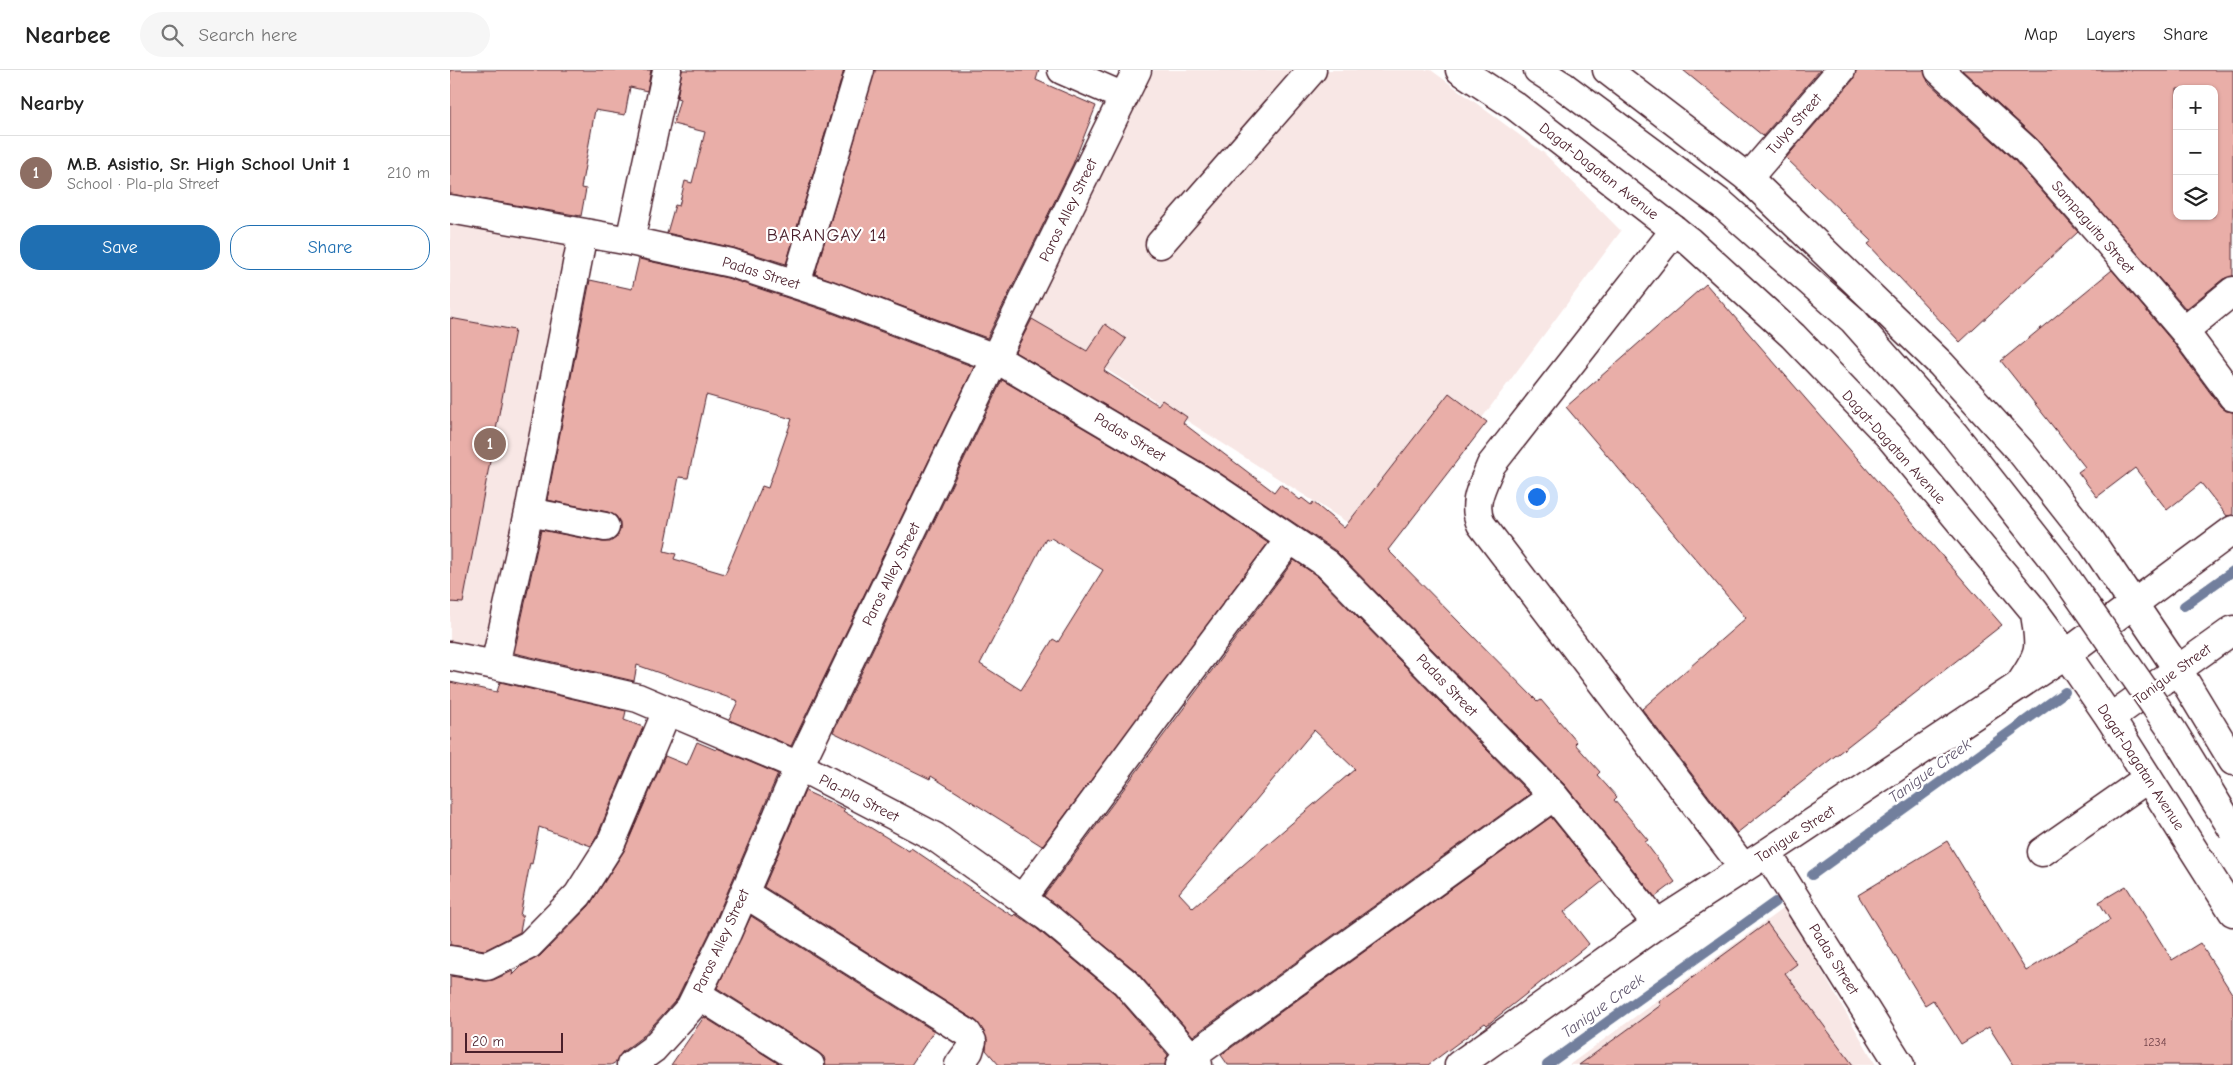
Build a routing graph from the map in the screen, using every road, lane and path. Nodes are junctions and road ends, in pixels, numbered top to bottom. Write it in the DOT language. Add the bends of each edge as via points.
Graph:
graph roads {
  1 [pos="667,70"];
  2 [pos="860,70"];
  3 [pos="1062,70"];
  4 [pos="1138,70"];
  5 [pos="1312,70"];
  6 [pos="1460,70"];
  7 [pos="1538,70"];
  8 [pos="1607,70"];
  9 [pos="1841,70"];
  10 [pos="1939,70"];
  11 [pos="1124,97"];
  12 [pos="1748,178"];
  13 [pos="450,209"];
  14 [pos="1675,230"];
  15 [pos="583,233"];
  16 [pos="630,241"];
  17 [pos="1160,244"];
  18 [pos="796,284"];
  19 [pos="2233,291"];
  20 [pos="2184,331"];
  21 [pos="995,358"];
  22 [pos="2233,397"];
  23 [pos="529,512"];
  24 [pos="605,527"];
  25 [pos="2233,530"];
  26 [pos="1290,539"];
  27 [pos="2133,604"];
  28 [pos="2035,612"];
  29 [pos="2233,630"];
  30 [pos="2066,654"];
  31 [pos="450,656"];
  32 [pos="495,664"];
  33 [pos="2178,670"];
  34 [pos="2020,684"];
  35 [pos="667,711"];
  36 [pos="2110,718"];
  37 [pos="2233,761"];
  38 [pos="799,766"];
  39 [pos="2148,778"];
  40 [pos="1554,796"];
  41 [pos="2233,830"];
  42 [pos="2042,852"];
  43 [pos="1767,853"];
  44 [pos="1743,868"];
  45 [pos="744,893"];
  46 [pos="1022,899"];
  47 [pos="2233,912"];
  48 [pos="1657,924"];
  49 [pos="450,960"];
  50 [pos="697,994"];
  51 [pos="1190,1062"];
  52 [pos="631,1065"];
  53 [pos="810,1065"];
  54 [pos="959,1065"];
  55 [pos="1459,1065"];
  56 [pos="1900,1065"];
  1 -- 16 [label="main road"];
  2 -- 18 [label="main road"];
  3 -- 11 [label="main road"];
  4 -- 11 [label="main road, Paros Alley Street"];
  5 -- 17 [label="main road"];
  6 -- 14 [label="main road, Dagat-Dagatan Avenue" via="1515,106"];
  7 -- 41 [label="main road, bridge" via="1723,205 1853,320 1954,434 2058,566 2172,730"];
  8 -- 12 [label="main road"];
  9 -- 12 [label="main road, Tulya Street"];
  10 -- 20 [label="main road, Sampaguita Street" via="2026,150"];
  11 -- 21 [label="main road, Paros Alley Street"];
  12 -- 27 [label="main road" via="1941,364 2008,438 2091,541"];
  13 -- 15 [label="main road, Padas Street"];
  14 -- 28 [label="main road, Dagat-Dagatan Avenue" via="1793,336 1890,437"];
  14 -- 44 [label="main road" via="1491,465 1479,495 1476,513 1481,524"];
  15 -- 16 [label="main road, Padas Street"];
  15 -- 23 [label="main road"];
  16 -- 18 [label="main road, Padas Street" via="731,263"];
  18 -- 21 [label="main road, Padas Street"];
  19 -- 20 [label="main road"];
  20 -- 22 [label="main road, Sampaguita Street"];
  21 -- 26 [label="main road, Padas Street" via="1212,486"];
  21 -- 38 [label="main road, Paros Alley Street"];
  23 -- 24 [label="main road"];
  23 -- 32 [label="main road"];
  25 -- 27 [label="main road, Tanigue Street"];
  26 -- 40 [label="main road, Padas Street" via="1327,564"];
  26 -- 46 [label="main road"];
  27 -- 30 [label="main road, Tanigue Street"];
  27 -- 33 [label="main road"];
  28 -- 30 [label="main road, Dagat-Dagatan Avenue"];
  28 -- 34 [label="main road" via="2040,644 2037,659"];
  29 -- 33 [label="main road, Tanigue Street"];
  30 -- 34 [label="main road, Tanigue Street"];
  30 -- 36 [label="main road, Dagat-Dagatan Avenue"];
  31 -- 32 [label="main road, Pla-pla Street"];
  32 -- 35 [label="main road, Pla-pla Street" via="638,698"];
  33 -- 36 [label="main road, Tanigue Street"];
  33 -- 37 [label="main road"];
  34 -- 43 [label="main road, Tanigue Street"];
  35 -- 38 [label="main road, Pla-pla Street"];
  35 -- 49 [label="main road" via="611,843 578,895 529,946 487,966"];
  36 -- 39 [label="main road, Dagat-Dagatan Avenue"];
  38 -- 45 [label="main road, Paros Alley Street"];
  38 -- 46 [label="main road, Pla-pla Street" via="935,837"];
  39 -- 42 [label="main road"];
  39 -- 47 [label="main road, Dagat-Dagatan Avenue"];
  40 -- 48 [label="main road, Padas Street"];
  40 -- 51 [label="main road"];
  43 -- 44 [label="main road, Tanigue Street"];
  43 -- 56 [label="main road, Padas Street"];
  44 -- 48 [label="main road, Tanigue Street"];
  45 -- 50 [label="main road, Paros Alley Street"];
  45 -- 54 [label="main road" via="967,1033 972,1041"];
  46 -- 51 [label="main road, Pla-pla Street" via="1125,982"];
  48 -- 55 [label="main road, Tanigue Street"];
  50 -- 52 [label="main road, Paros Alley Street" via="690,1008 653,1049"];
  50 -- 53 [label="main road"];
}
